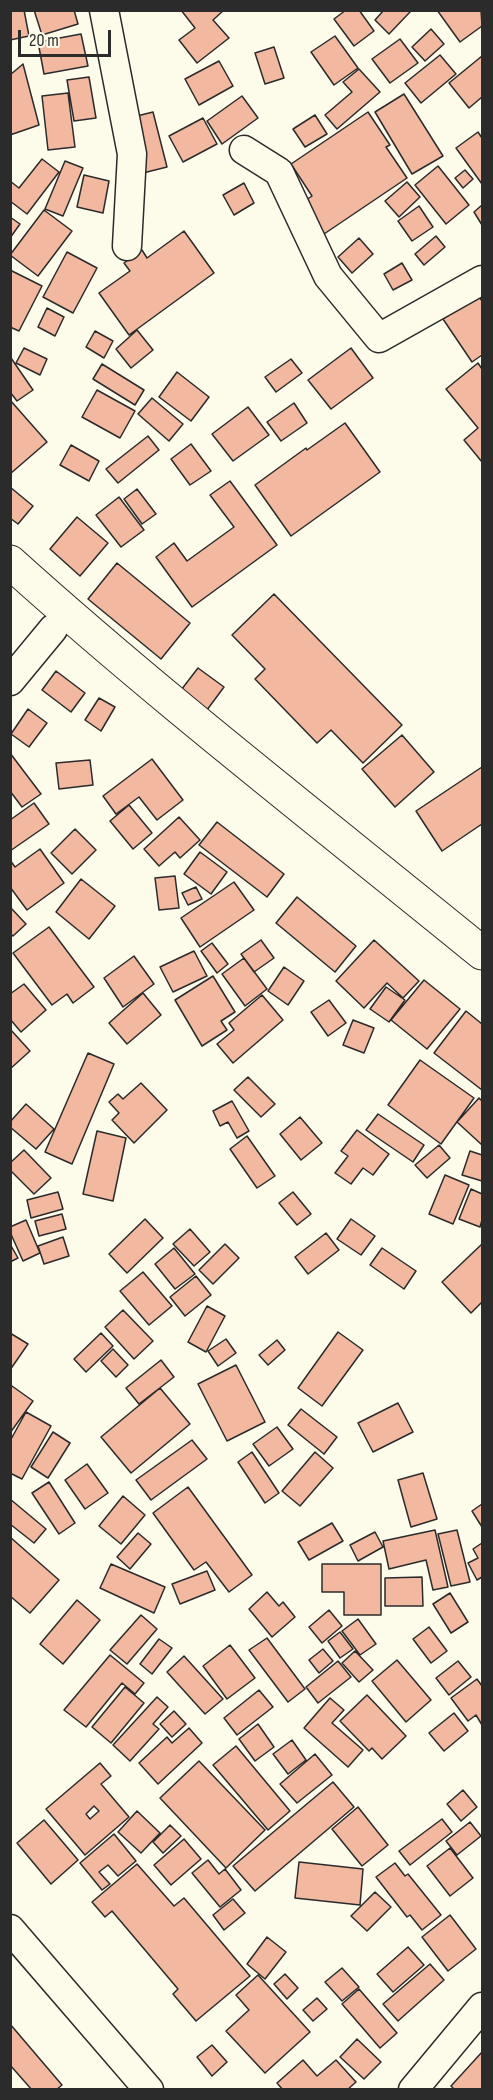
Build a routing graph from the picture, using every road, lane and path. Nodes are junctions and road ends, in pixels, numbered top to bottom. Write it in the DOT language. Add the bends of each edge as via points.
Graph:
graph roads {
  1 [pos="104,10"];
  2 [pos="244,150"];
  3 [pos="127,246"];
  4 [pos="483,280"];
  5 [pos="10,562"];
  6 [pos="10,592"];
  7 [pos="53,629"];
  8 [pos="10,681"];
  9 [pos="483,953"];
  10 [pos="483,975"];
  11 [pos="10,1929"];
  12 [pos="483,2007"];
  13 [pos="149,2090"];
  14 [pos="412,2090"];
  1 -- 3 [label="street" via="132,153"];
  2 -- 4 [label="street" via="279,172 328,276 379,338"];
  5 -- 9 [label="street" via="134,669"];
  6 -- 7 [label="street"];
  7 -- 8 [label="street"];
  7 -- 10 [label="street"];
  11 -- 13 [label="street"];
  12 -- 14 [label="street"];
}
